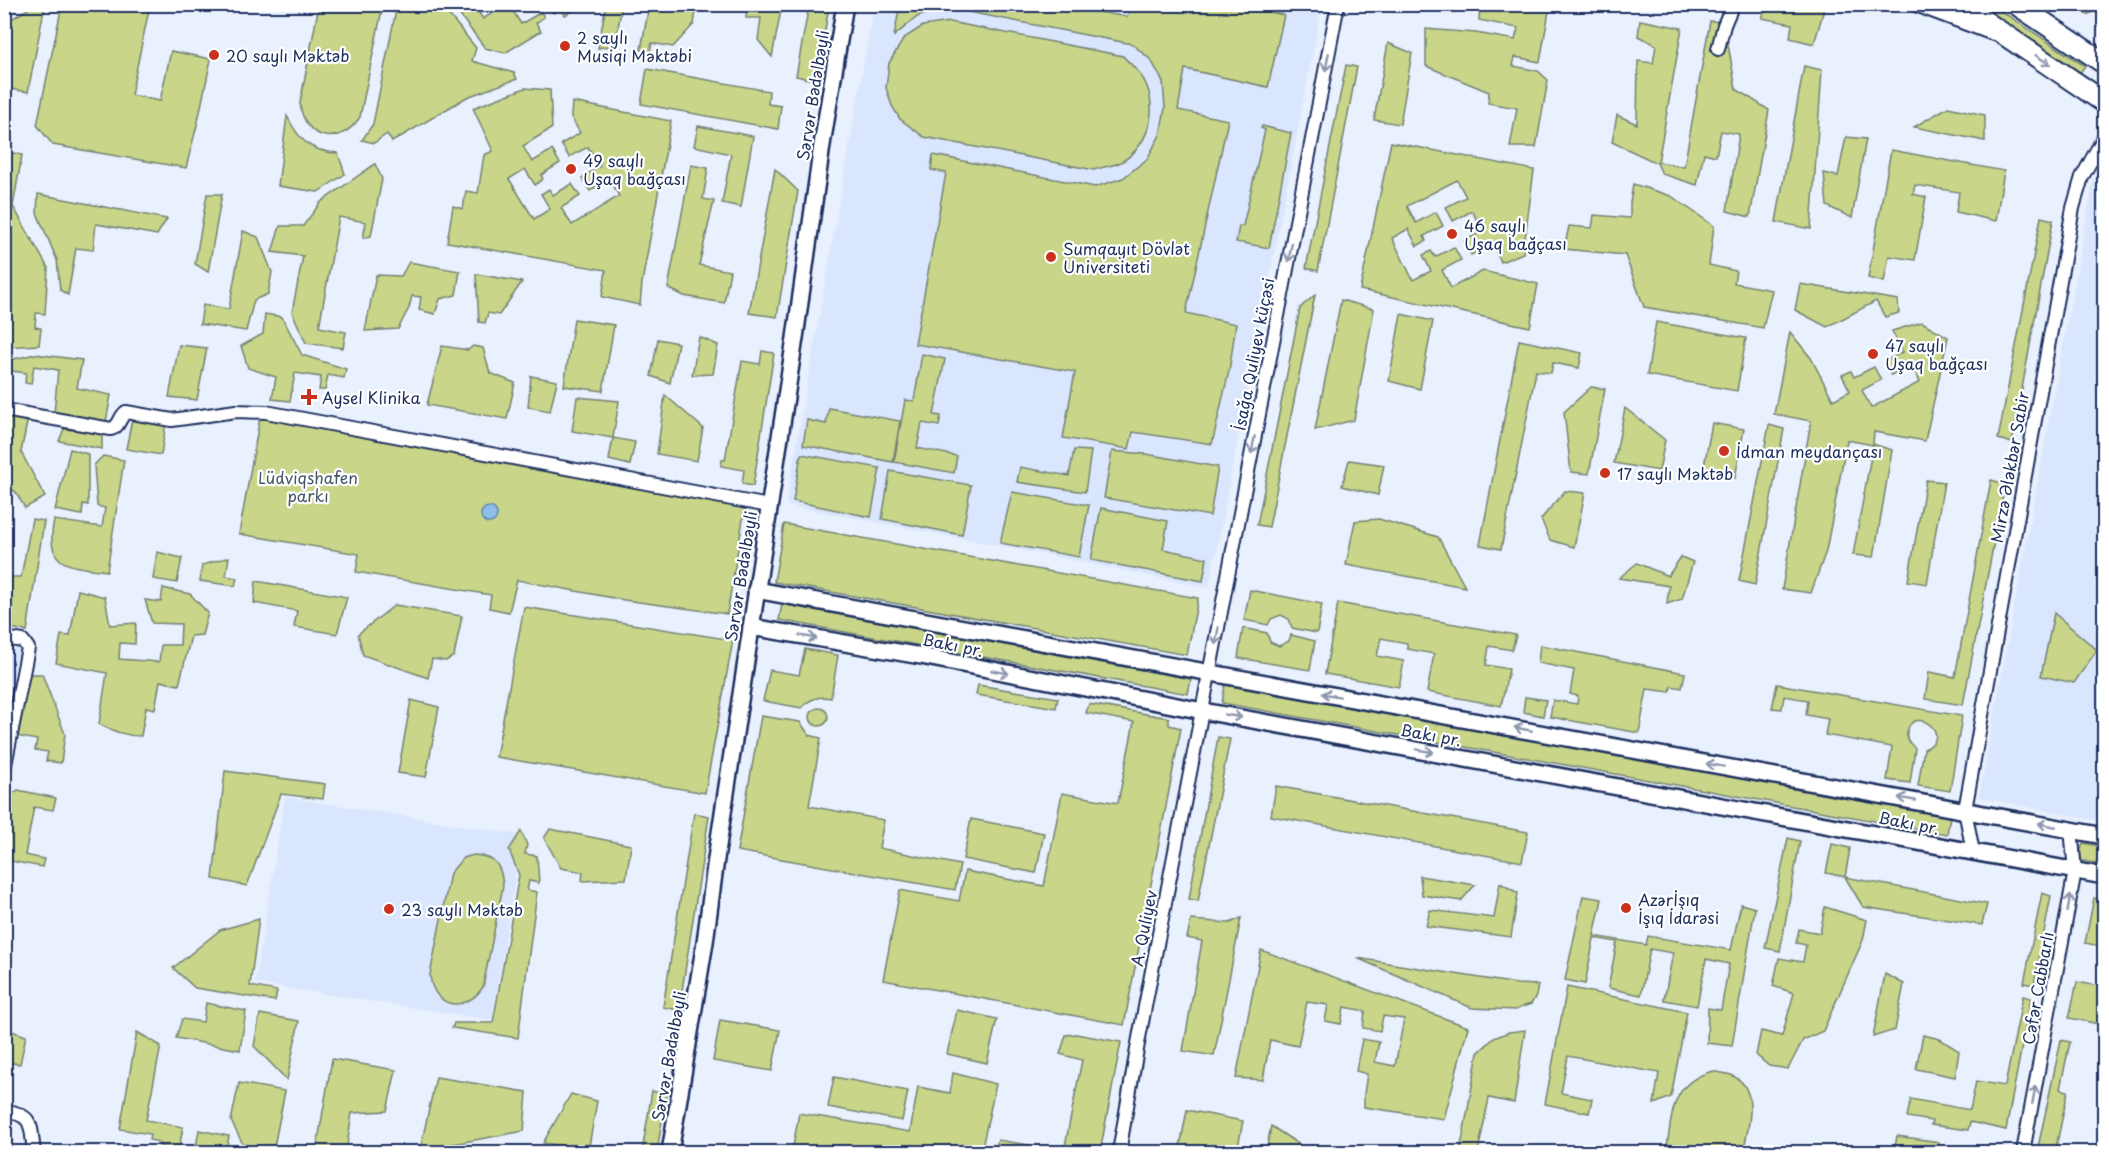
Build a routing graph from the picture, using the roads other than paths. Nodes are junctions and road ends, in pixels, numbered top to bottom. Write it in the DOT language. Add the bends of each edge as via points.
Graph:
graph roads {
  1 [pos="845,4"];
  2 [pos="1338,4"];
  3 [pos="1733,4"];
  4 [pos="1912,4"];
  5 [pos="1959,4"];
  6 [pos="2016,4"];
  7 [pos="2013,40"];
  8 [pos="1718,49"];
  9 [pos="2104,63"];
  10 [pos="2104,102"];
  11 [pos="2104,137"];
  12 [pos="4,410"];
  13 [pos="769,506"];
  14 [pos="756,590"];
  15 [pos="751,627"];
  16 [pos="4,638"];
  17 [pos="1210,673"];
  18 [pos="1203,711"];
  19 [pos="4,770"];
  20 [pos="1965,810"];
  21 [pos="2071,829"];
  22 [pos="2104,836"];
  23 [pos="1973,852"];
  24 [pos="2075,872"];
  25 [pos="2104,876"];
  26 [pos="4,1110"];
  27 [pos="34,1152"];
  28 [pos="670,1152"];
  29 [pos="1119,1152"];
  30 [pos="2023,1152"];
  1 -- 13 [label="street, Sərvər Bədəlbəyli"];
  2 -- 17 [label="street, İsağa Quliyev küçəsi, one-way"];
  3 -- 8 [label="street"];
  4 -- 7 [label="street"];
  5 -- 7 [label="main road"];
  6 -- 9 [label="main road"];
  7 -- 10 [label="main road, one-way"];
  11 -- 20 [label="street, Mirzə Ələkbər Sabir" via="2082,177 2073,208"];
  12 -- 13 [label="street" via="111,429 126,412 172,420 236,411 266,412"];
  13 -- 14 [label="street, Sərvər Bədəlbəyli"];
  14 -- 15 [label="street, Sərvər Bədəlbəyli"];
  14 -- 17 [label="street, Bakı pr."];
  15 -- 18 [label="street, Bakı pr., one-way"];
  15 -- 28 [label="street, Sərvər Bədəlbəyli"];
  16 -- 19 [label="street" via="23,641 28,648"];
  17 -- 18 [label="street, İsağa Quliyev küçəsi"];
  20 -- 17 [label="street, Bakı pr., one-way"];
  18 -- 23 [label="street, Bakı pr., one-way"];
  18 -- 29 [label="street, A. Quliyev"];
  21 -- 20 [label="street, Bakı pr., one-way"];
  20 -- 23 [label="street"];
  21 -- 22 [label="street, Bakı pr."];
  21 -- 24 [label="street, Cəfər Cabbarlı"];
  23 -- 24 [label="street, Bakı pr."];
  24 -- 25 [label="street, Bakı pr."];
  30 -- 24 [label="street, Cəfər Cabbarlı, one-way"];
  26 -- 27 [label="street" via="22,1113 27,1119"];
}
